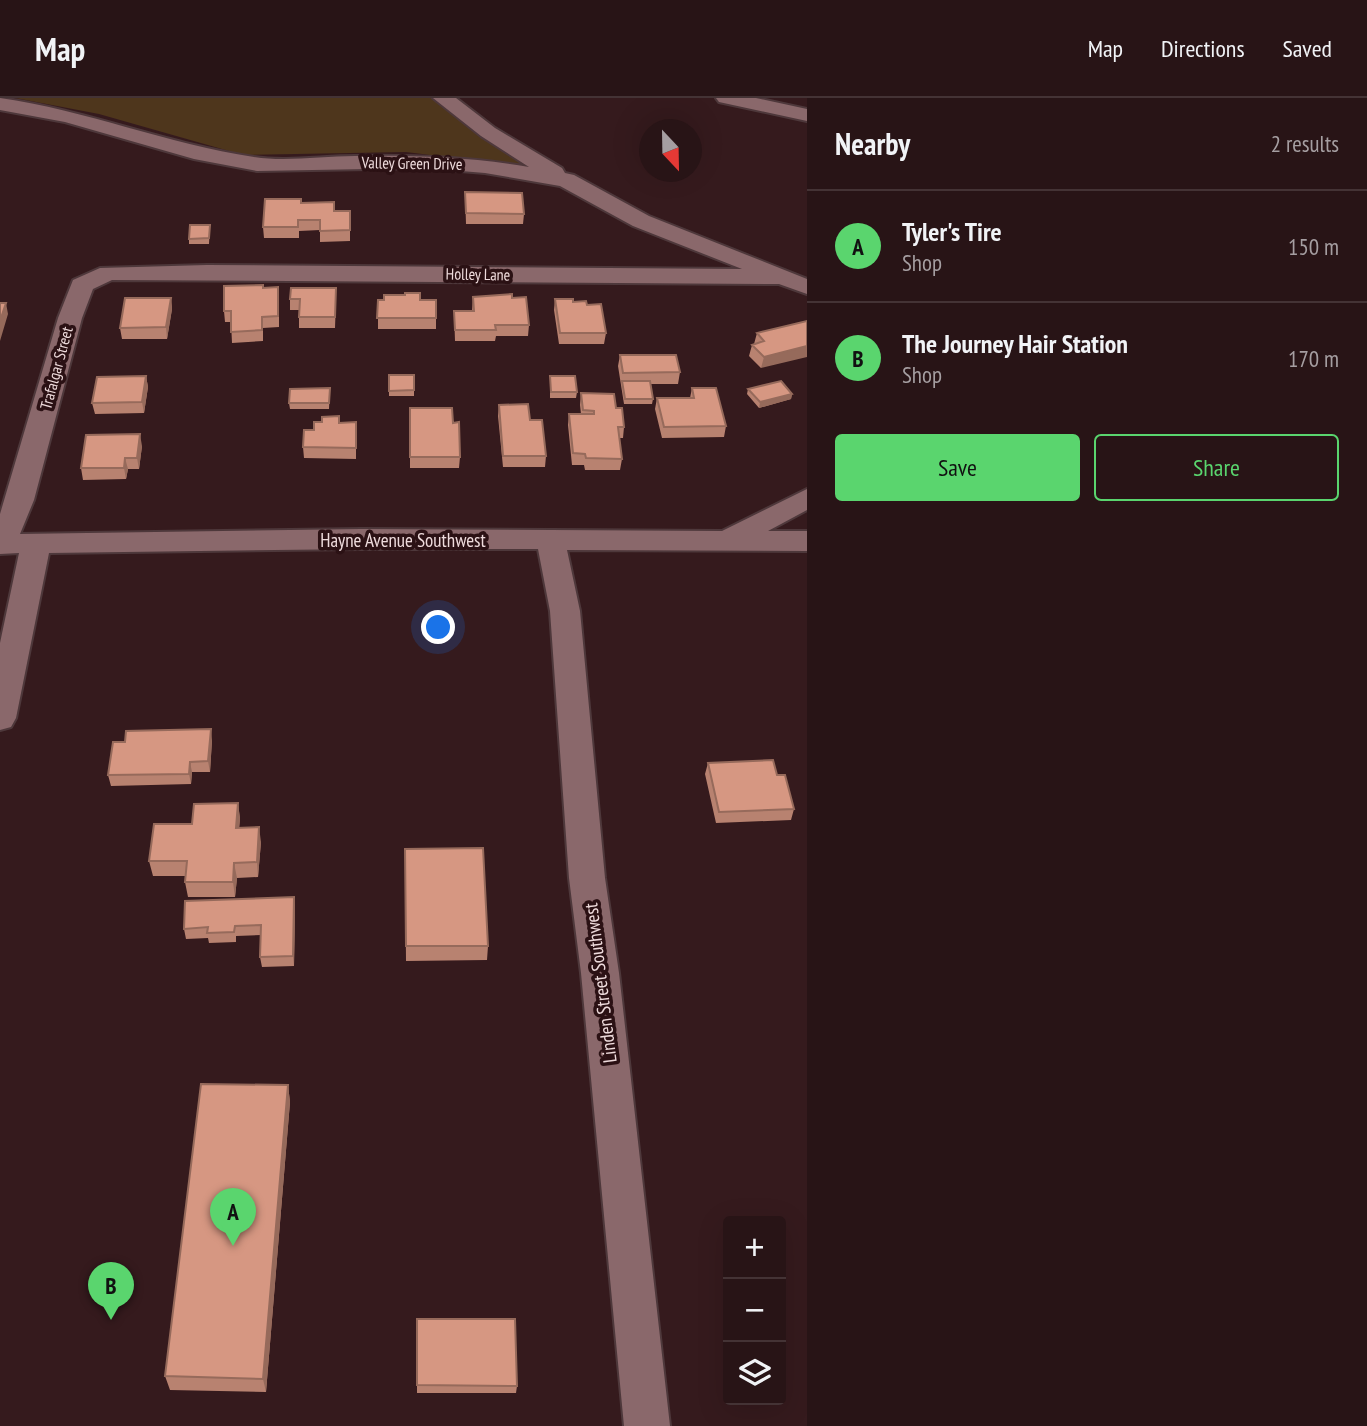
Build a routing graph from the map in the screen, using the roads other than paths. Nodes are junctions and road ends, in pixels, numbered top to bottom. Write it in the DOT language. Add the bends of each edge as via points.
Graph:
graph roads {
  1 [pos="443,98"];
  2 [pos="726,98"];
  3 [pos="0,104"];
  4 [pos="807,115"];
  5 [pos="566,180"];
  6 [pos="175,272"];
  7 [pos="780,277"];
  8 [pos="807,287"];
  9 [pos="807,498"];
  10 [pos="551,540"];
  11 [pos="729,540"];
  12 [pos="807,541"];
  13 [pos="36,543"];
  14 [pos="1,544"];
  15 [pos="0,718"];
  16 [pos="647,1426"];
  1 -- 5 [label="street"];
  2 -- 4 [label="street"];
  3 -- 5 [label="street, Valley Green Drive" via="68,116 257,164 425,161"];
  5 -- 7 [label="street, Valley Green Drive" via="641,221"];
  6 -- 7 [label="street, Holley Lane"];
  6 -- 14 [label="street, Trafalgar Street" via="108,273 82,285 20,500"];
  7 -- 8 [label="street, Valley Green Drive"];
  9 -- 11 [label="street"];
  10 -- 11 [label="street, Hayne Avenue Southwest"];
  10 -- 13 [label="street, Hayne Avenue Southwest"];
  10 -- 16 [label="street, Linden Street Southwest" via="565,611 587,878"];
  11 -- 12 [label="street, Hayne Avenue Southwest"];
  13 -- 14 [label="street, Hayne Avenue Southwest"];
  13 -- 15 [label="street"];
}
